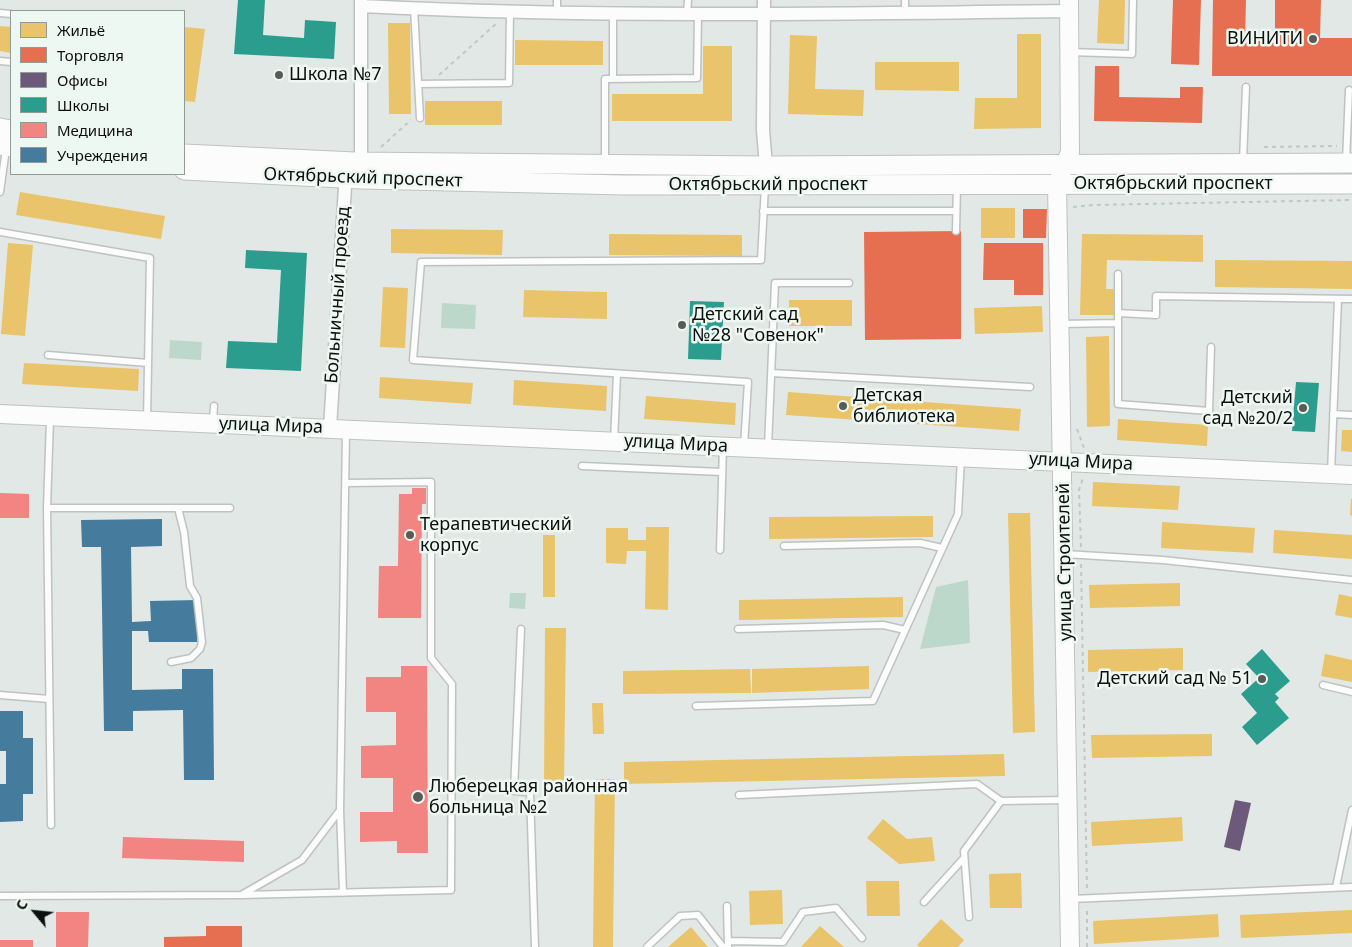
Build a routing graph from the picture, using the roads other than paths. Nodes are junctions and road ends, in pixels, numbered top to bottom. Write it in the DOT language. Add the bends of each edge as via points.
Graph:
graph roads {
  1 [pos="688,0"];
  2 [pos="764,0"];
  3 [pos="1133,0"];
  4 [pos="361,3"];
  5 [pos="557,6"];
  6 [pos="905,6"];
  7 [pos="1069,6"];
  8 [pos="414,8"];
  9 [pos="510,11"];
  10 [pos="613,12"];
  11 [pos="693,13"];
  12 [pos="765,14"];
  13 [pos="1069,52"];
  14 [pos="613,79"];
  15 [pos="418,84"];
  16 [pos="1246,88"];
  17 [pos="1349,90"];
  18 [pos="420,116"];
  19 [pos="0,128"];
  20 [pos="7,142"];
  21 [pos="185,154"];
  22 [pos="1242,163"];
  23 [pos="1349,163"];
  24 [pos="606,165"];
  25 [pos="1065,165"];
  26 [pos="185,170"];
  27 [pos="353,170"];
  28 [pos="765,175"];
  29 [pos="958,184"];
  30 [pos="1057,184"];
  31 [pos="1352,184"];
  32 [pos="0,192"];
  33 [pos="763,210"];
  34 [pos="956,211"];
  35 [pos="956,231"];
  36 [pos="0,232"];
  37 [pos="1118,274"];
  38 [pos="848,283"];
  39 [pos="1338,299"];
  40 [pos="1352,299"];
  41 [pos="1118,313"];
  42 [pos="1118,323"];
  43 [pos="1059,324"];
  44 [pos="1211,348"];
  45 [pos="48,355"];
  46 [pos="148,363"];
  47 [pos="771,372"];
  48 [pos="617,374"];
  49 [pos="1030,387"];
  50 [pos="214,406"];
  51 [pos="0,414"];
  52 [pos="1334,414"];
  53 [pos="1352,415"];
  54 [pos="50,417"];
  55 [pos="147,421"];
  56 [pos="213,424"];
  57 [pos="338,429"];
  58 [pos="614,441"];
  59 [pos="723,446"];
  60 [pos="744,447"];
  61 [pos="768,448"];
  62 [pos="961,457"];
  63 [pos="1063,461"];
  64 [pos="582,466"];
  65 [pos="722,472"];
  66 [pos="1331,474"];
  67 [pos="1352,475"];
  68 [pos="346,483"];
  69 [pos="47,508"];
  70 [pos="178,508"];
  71 [pos="230,508"];
  72 [pos="784,546"];
  73 [pos="942,548"];
  74 [pos="720,550"];
  75 [pos="1073,554"];
  76 [pos="1352,580"];
  77 [pos="522,628"];
  78 [pos="738,629"];
  79 [pos="905,630"];
  80 [pos="171,662"];
  81 [pos="1323,685"];
  82 [pos="1352,692"];
  83 [pos="0,695"];
  84 [pos="49,699"];
  85 [pos="696,706"];
  86 [pos="740,795"];
  87 [pos="1068,800"];
  88 [pos="1000,801"];
  89 [pos="340,810"];
  90 [pos="1352,810"];
  91 [pos="51,825"];
  92 [pos="964,858"];
  93 [pos="1336,887"];
  94 [pos="1352,887"];
  95 [pos="343,893"];
  96 [pos="241,895"];
  97 [pos="0,896"];
  98 [pos="1070,899"];
  99 [pos="924,902"];
  100 [pos="726,906"];
  101 [pos="969,917"];
  102 [pos="862,938"];
  103 [pos="726,945"];
  104 [pos="535,947"];
  105 [pos="647,947"];
  106 [pos="1070,947"];
  1 -- 11 [label="lane"];
  2 -- 12 [label="street"];
  3 -- 13 [label="lane" via="1132,54"];
  4 -- 8 [label="street"];
  4 -- 27 [label="street, Больничный проезд"];
  5 -- 9 [label="street"];
  5 -- 10 [label="street"];
  6 -- 7 [label="street"];
  6 -- 12 [label="street"];
  7 -- 13 [label="street, улица Строителей"];
  8 -- 9 [label="street"];
  8 -- 15 [label="lane"];
  9 -- 15 [label="lane" via="509,83"];
  10 -- 11 [label="street"];
  10 -- 14 [label="lane"];
  11 -- 12 [label="street"];
  11 -- 14 [label="lane" via="697,78"];
  12 -- 28 [label="street"];
  13 -- 25 [label="street, улица Строителей" via="1070,152"];
  14 -- 24 [label="lane" via="605,78"];
  15 -- 18 [label="lane"];
  16 -- 22 [label="lane"];
  17 -- 23 [label="lane"];
  19 -- 20 [label="main road"];
  20 -- 32 [label="lane"];
  21 -- 27 [label="main road, Октябрьский проспект"];
  22 -- 23 [label="main road, Октябрьский проспект"];
  22 -- 25 [label="main road, Октябрьский проспект"];
  24 -- 27 [label="main road, Октябрьский проспект"];
  24 -- 28 [label="main road, Октябрьский проспект"];
  25 -- 28 [label="main road, Октябрьский проспект"];
  25 -- 30 [label="street, улица Строителей"];
  26 -- 27 [label="main road, Октябрьский проспект"];
  27 -- 28 [label="main road, Октябрьский проспект" via="614,185"];
  27 -- 57 [label="street, Больничный проезд"];
  28 -- 29 [label="main road, Октябрьский проспект"];
  28 -- 33 [label="lane"];
  29 -- 30 [label="main road, Октябрьский проспект"];
  29 -- 34 [label="lane"];
  30 -- 31 [label="main road, Октябрьский проспект"];
  30 -- 43 [label="street, улица Строителей"];
  33 -- 34 [label="lane"];
  33 -- 48 [label="lane" via="761,260 421,262 413,360"];
  34 -- 35 [label="lane"];
  36 -- 46 [label="lane" via="150,258"];
  37 -- 41 [label="lane"];
  38 -- 47 [label="lane" via="775,283"];
  39 -- 40 [label="lane"];
  39 -- 41 [label="lane" via="1156,296 1156,315"];
  39 -- 52 [label="lane"];
  41 -- 42 [label="lane"];
  42 -- 43 [label="lane"];
  42 -- 44 [label="lane" via="1118,404 1209,411"];
  43 -- 63 [label="street, улица Строителей"];
  45 -- 46 [label="lane"];
  46 -- 55 [label="lane"];
  47 -- 49 [label="lane"];
  47 -- 61 [label="lane"];
  48 -- 58 [label="lane"];
  48 -- 60 [label="lane" via="748,382"];
  50 -- 56 [label="lane"];
  51 -- 54 [label="street, улица Мира"];
  52 -- 53 [label="lane"];
  52 -- 66 [label="lane"];
  54 -- 55 [label="street, улица Мира"];
  54 -- 69 [label="lane"];
  55 -- 56 [label="street, улица Мира"];
  56 -- 57 [label="street, улица Мира"];
  57 -- 58 [label="street, улица Мира"];
  57 -- 68 [label="lane"];
  58 -- 59 [label="street, улица Мира"];
  59 -- 60 [label="street, улица Мира"];
  59 -- 65 [label="lane"];
  60 -- 61 [label="street, улица Мира"];
  61 -- 62 [label="street, улица Мира"];
  62 -- 63 [label="street, улица Мира"];
  62 -- 73 [label="lane" via="958,514"];
  63 -- 66 [label="street, улица Мира"];
  63 -- 75 [label="street, улица Строителей"];
  64 -- 65 [label="lane"];
  65 -- 74 [label="lane"];
  66 -- 67 [label="street, улица Мира"];
  68 -- 89 [label="lane"];
  68 -- 95 [label="lane" via="432,482 431,658 452,684 451,890"];
  69 -- 70 [label="lane"];
  69 -- 84 [label="lane"];
  70 -- 71 [label="lane"];
  70 -- 80 [label="lane" via="190,586 197,598 202,642 191,658"];
  72 -- 73 [label="lane" via="920,543"];
  73 -- 79 [label="lane"];
  75 -- 76 [label="lane"];
  75 -- 87 [label="street, улица Строителей"];
  77 -- 104 [label="lane" via="514,791 530,792"];
  78 -- 79 [label="lane" via="883,625"];
  79 -- 85 [label="lane" via="873,701"];
  81 -- 82 [label="lane"];
  83 -- 84 [label="lane"];
  84 -- 91 [label="lane"];
  86 -- 88 [label="lane" via="977,784"];
  87 -- 88 [label="lane"];
  87 -- 98 [label="street, улица Строителей"];
  88 -- 92 [label="lane" via="964,851"];
  89 -- 95 [label="lane"];
  89 -- 96 [label="lane" via="302,860"];
  90 -- 93 [label="lane"];
  92 -- 99 [label="lane"];
  92 -- 101 [label="lane"];
  93 -- 94 [label="lane"];
  93 -- 98 [label="lane"];
  95 -- 96 [label="lane"];
  96 -- 97 [label="lane"];
  98 -- 106 [label="street, улица Строителей"];
  100 -- 103 [label="lane"];
  102 -- 103 [label="lane" via="836,908 802,912 783,942"];
  103 -- 105 [label="lane" via="698,915 680,916"];
}
